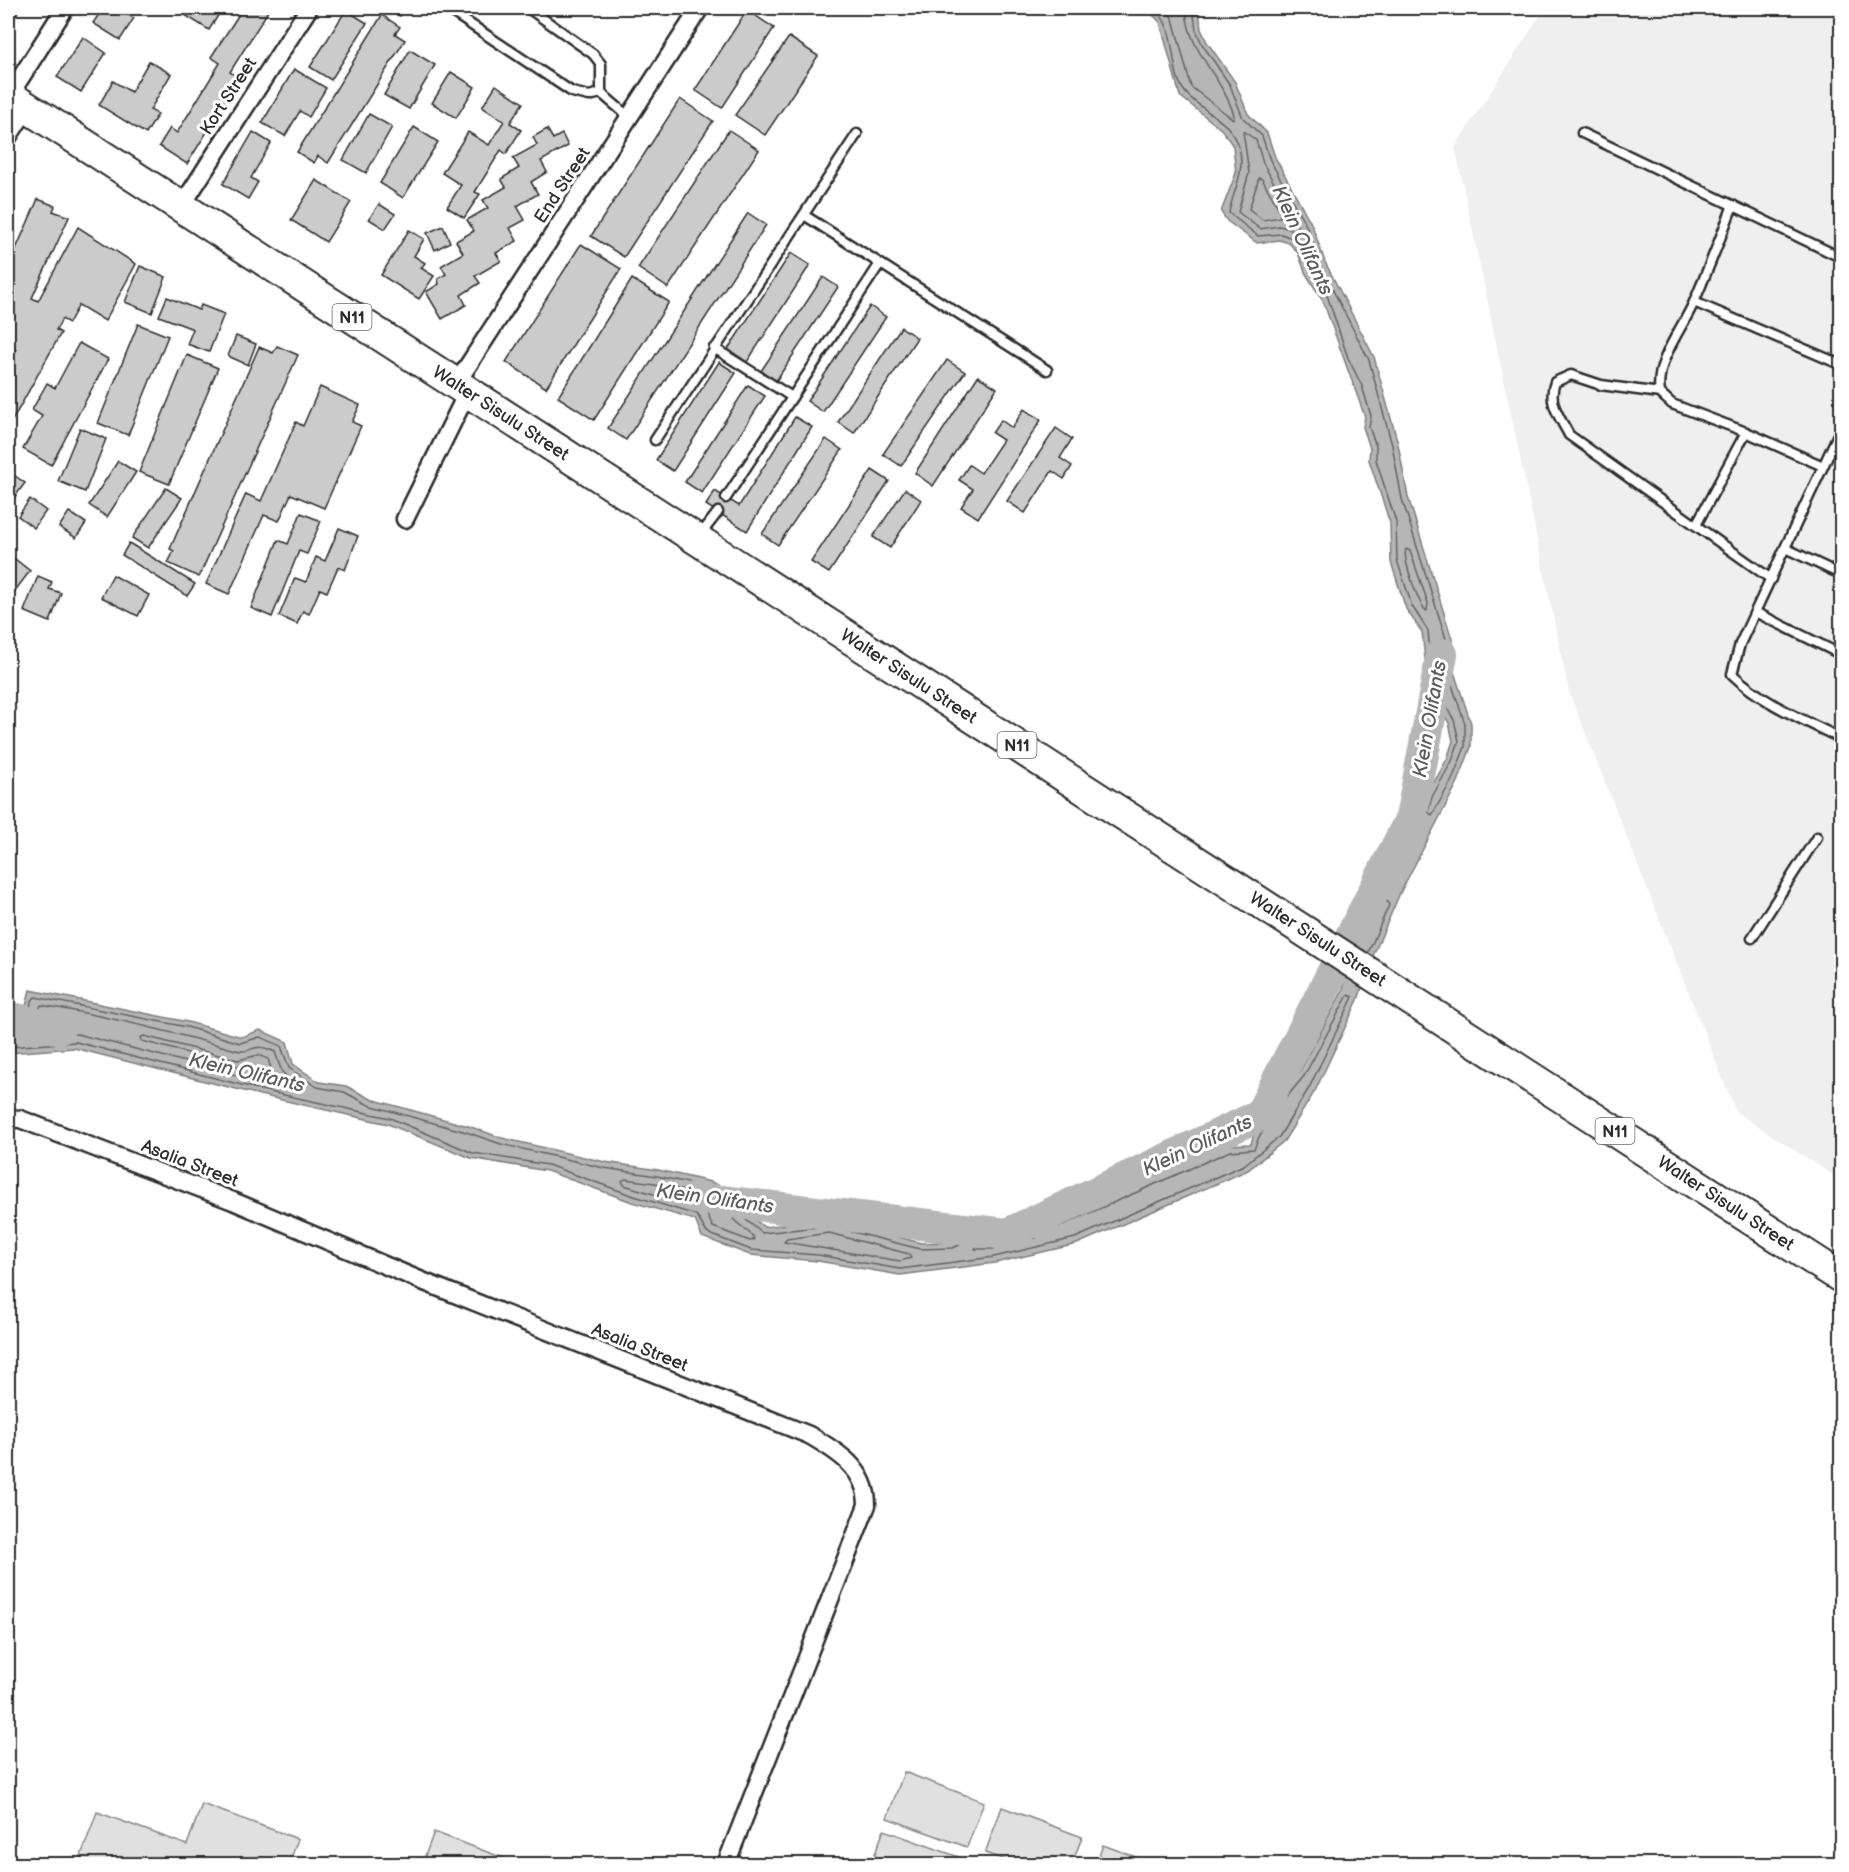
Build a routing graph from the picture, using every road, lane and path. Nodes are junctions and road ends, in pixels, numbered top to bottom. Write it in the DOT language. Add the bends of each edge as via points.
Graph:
graph roads {
  1 [pos="65,8"];
  2 [pos="309,8"];
  3 [pos="446,8"];
  4 [pos="528,8"];
  5 [pos="700,8"];
  6 [pos="601,93"];
  7 [pos="15,99"];
  8 [pos="629,117"];
  9 [pos="1582,133"];
  10 [pos="857,134"];
  11 [pos="8,137"];
  12 [pos="1733,206"];
  13 [pos="181,207"];
  14 [pos="804,215"];
  15 [pos="1842,258"];
  16 [pos="879,264"];
  17 [pos="1694,302"];
  18 [pos="714,348"];
  19 [pos="1842,365"];
  20 [pos="1047,370"];
  21 [pos="462,387"];
  22 [pos="1660,393"];
  23 [pos="792,398"];
  24 [pos="1842,426"];
  25 [pos="1746,432"];
  26 [pos="655,440"];
  27 [pos="1823,466"];
  28 [pos="726,498"];
  29 [pos="718,512"];
  30 [pos="405,519"];
  31 [pos="1696,525"];
  32 [pos="697,540"];
  33 [pos="1785,548"];
  34 [pos="1842,575"];
  35 [pos="1771,579"];
  36 [pos="1755,612"];
  37 [pos="1842,655"];
  38 [pos="1842,739"];
  39 [pos="1817,837"];
  40 [pos="1752,938"];
  41 [pos="8,1118"];
  42 [pos="1842,1278"];
  43 [pos="726,1864"];
  1 -- 7 [label="street"];
  2 -- 13 [label="street, Kort Street"];
  3 -- 6 [label="lane" via="573,92 589,96"];
  4 -- 6 [label="lane" via="593,54 601,64"];
  5 -- 8 [label="street, End Street"];
  6 -- 8 [label="lane"];
  7 -- 11 [label="street"];
  7 -- 13 [label="highway, Walter Sisulu Street / N11"];
  8 -- 21 [label="street, End Street"];
  9 -- 12 [label="lane"];
  10 -- 14 [label="lane"];
  12 -- 15 [label="lane"];
  12 -- 17 [label="lane"];
  13 -- 21 [label="highway, Walter Sisulu Street / N11"];
  14 -- 16 [label="lane"];
  14 -- 18 [label="lane"];
  16 -- 20 [label="lane"];
  16 -- 23 [label="lane"];
  17 -- 19 [label="lane"];
  17 -- 22 [label="lane" via="1667,358 1658,384"];
  18 -- 23 [label="lane"];
  18 -- 26 [label="lane"];
  21 -- 30 [label="street, End Street"];
  21 -- 32 [label="highway, Walter Sisulu Street / N11"];
  22 -- 25 [label="lane" via="1672,404"];
  22 -- 31 [label="lane" via="1601,385 1571,375 1555,382 1551,393 1552,404 1569,435"];
  23 -- 28 [label="lane"];
  24 -- 27 [label="lane"];
  25 -- 27 [label="lane"];
  25 -- 31 [label="lane"];
  27 -- 33 [label="lane"];
  29 -- 32 [label="lane"];
  31 -- 35 [label="lane"];
  32 -- 42 [label="highway, Walter Sisulu Street / N11"];
  33 -- 34 [label="lane"];
  33 -- 35 [label="lane"];
  35 -- 36 [label="lane"];
  36 -- 37 [label="lane"];
  36 -- 38 [label="lane" via="1732,674 1744,686"];
  39 -- 40 [label="lane"];
  41 -- 43 [label="street, Asalia Street" via="233,1201 808,1435 848,1460 867,1490 867,1506"];
}
